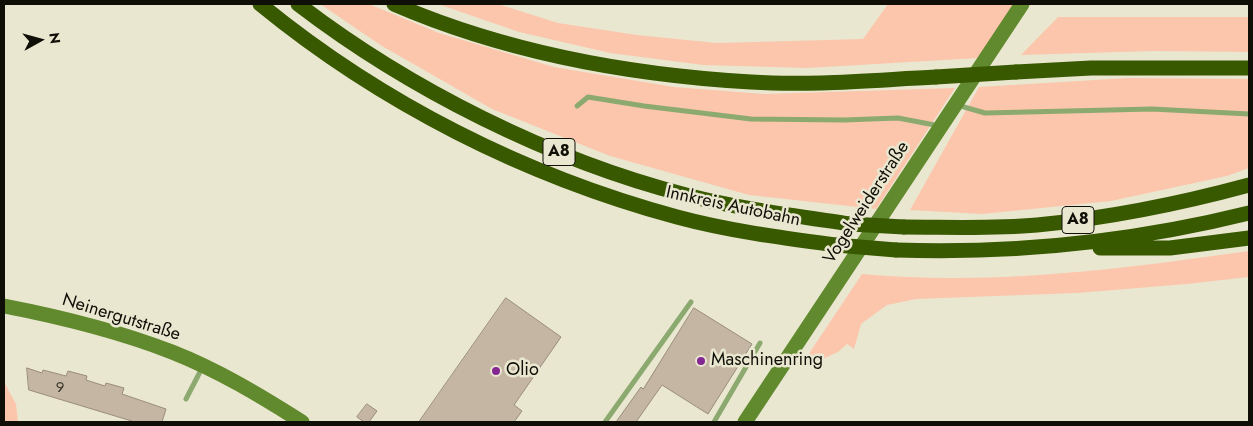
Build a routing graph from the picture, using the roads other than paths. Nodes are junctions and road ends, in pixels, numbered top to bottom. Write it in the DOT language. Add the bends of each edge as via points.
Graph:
graph roads {
  1 [pos="260,4"];
  2 [pos="298,4"];
  3 [pos="394,4"];
  4 [pos="1022,4"];
  5 [pos="1249,68"];
  6 [pos="956,103"];
  7 [pos="577,106"];
  8 [pos="1249,114"];
  9 [pos="940,126"];
  10 [pos="1249,185"];
  11 [pos="1249,214"];
  12 [pos="1249,238"];
  13 [pos="1049,247"];
  14 [pos="691,302"];
  15 [pos="4,306"];
  16 [pos="760,343"];
  17 [pos="204,366"];
  18 [pos="186,399"];
  19 [pos="302,422"];
  20 [pos="605,422"];
  21 [pos="714,422"];
  22 [pos="745,422"];
  1 -- 13 [label="highway, Innkreis Autobahn / A8, bridge" via="340,64 421,113 515,160 576,185 677,217 745,232 896,250 985,251"];
  2 -- 10 [label="highway, Innkreis Autobahn / A8, bridge" via="397,71 474,114 571,158 687,195 764,211 850,224 972,228 1017,226 1151,209"];
  3 -- 5 [label="highway, bridge" via="501,41 585,62 669,75 752,82 834,82 1092,68"];
  4 -- 6 [label="main road, Vogelweiderstraße"];
  6 -- 8 [label="lane" via="985,113 1152,109"];
  6 -- 9 [label="main road, Vogelweiderstraße"];
  7 -- 9 [label="lane" via="588,97 750,119 898,118"];
  9 -- 22 [label="main road, Vogelweiderstraße"];
  11 -- 13 [label="highway, Innkreis Autobahn / A8" via="1168,231"];
  12 -- 13 [label="highway" via="1170,248"];
  14 -- 20 [label="lane"];
  15 -- 17 [label="main road, Neinergutstraße" via="131,337"];
  16 -- 21 [label="lane"];
  17 -- 18 [label="lane"];
  17 -- 19 [label="main road, Neinergutstraße" via="260,395"];
}
